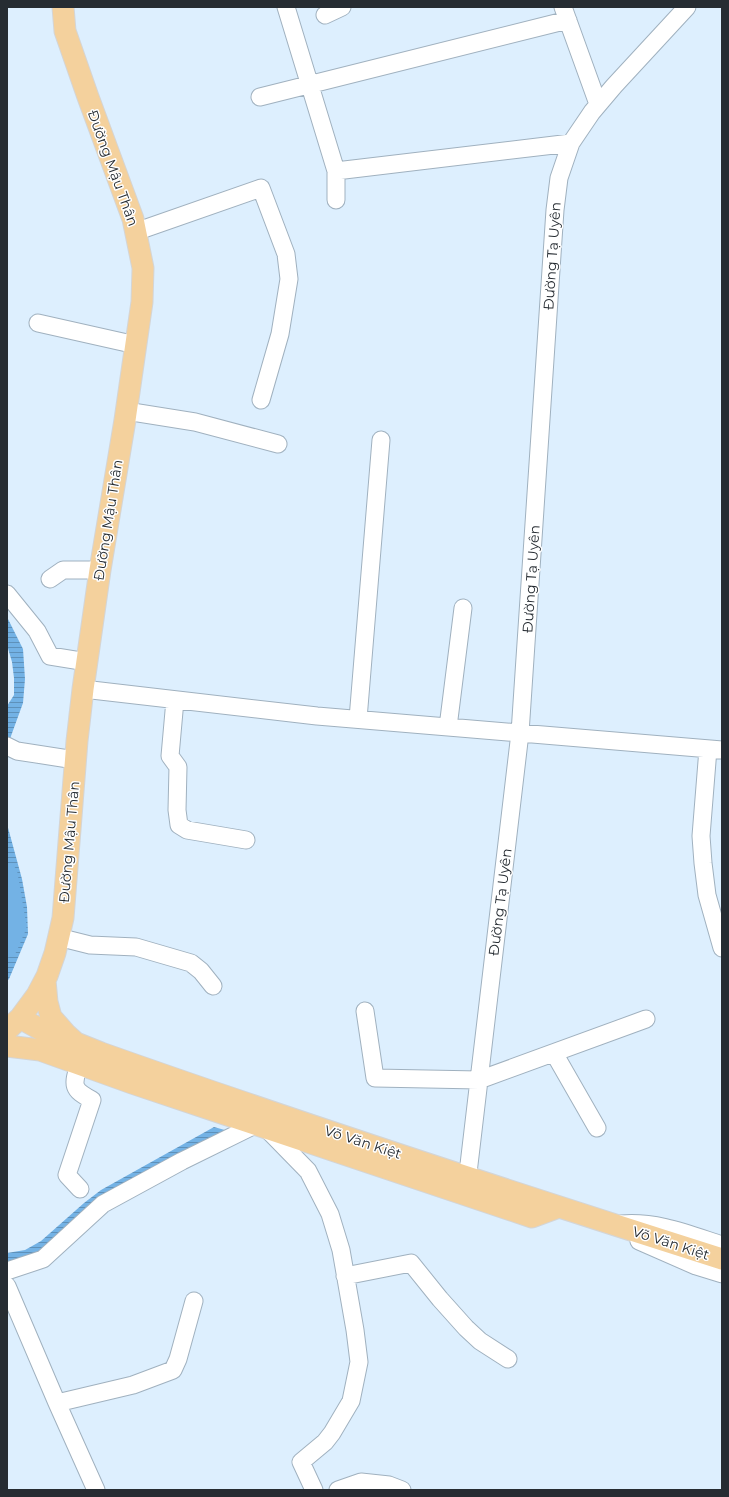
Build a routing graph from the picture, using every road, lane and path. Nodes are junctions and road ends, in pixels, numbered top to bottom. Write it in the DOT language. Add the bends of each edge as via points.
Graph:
graph roads {
  1 [pos="63,7"];
  2 [pos="286,7"];
  3 [pos="342,7"];
  4 [pos="687,7"];
  5 [pos="566,13"];
  6 [pos="325,15"];
  7 [pos="310,85"];
  8 [pos="260,97"];
  9 [pos="598,104"];
  10 [pos="571,143"];
  11 [pos="336,171"];
  12 [pos="336,200"];
  13 [pos="135,232"];
  14 [pos="38,323"];
  15 [pos="136,345"];
  16 [pos="261,400"];
  17 [pos="126,411"];
  18 [pos="382,440"];
  19 [pos="278,444"];
  20 [pos="100,570"];
  21 [pos="50,579"];
  22 [pos="7,594"];
  23 [pos="463,608"];
  24 [pos="87,662"];
  25 [pos="83,689"];
  26 [pos="175,700"];
  27 [pos="358,719"];
  28 [pos="448,727"];
  29 [pos="520,733"];
  30 [pos="12,748"];
  31 [pos="715,750"];
  32 [pos="75,760"];
  33 [pos="246,840"];
  34 [pos="58,937"];
  35 [pos="722,948"];
  36 [pos="45,980"];
  37 [pos="213,986"];
  38 [pos="365,1010"];
  39 [pos="646,1019"];
  40 [pos="14,1024"];
  41 [pos="7,1046"];
  42 [pos="35,1049"];
  43 [pos="554,1052"];
  44 [pos="75,1056"];
  45 [pos="480,1080"];
  46 [pos="261,1126"];
  47 [pos="597,1128"];
  48 [pos="466,1185"];
  49 [pos="80,1189"];
  50 [pos="559,1207"];
  51 [pos="613,1224"];
  52 [pos="722,1245"];
  53 [pos="722,1259"];
  54 [pos="7,1271"];
  55 [pos="722,1274"];
  56 [pos="345,1276"];
  57 [pos="7,1286"];
  58 [pos="194,1301"];
  59 [pos="508,1359"];
  60 [pos="57,1403"];
  61 [pos="96,1490"];
  62 [pos="314,1490"];
  63 [pos="338,1490"];
  64 [pos="402,1490"];
  1 -- 13 [label="main road, Đường Mậu Thân" via="65,31 133,219"];
  2 -- 7 [label="street"];
  3 -- 6 [label="street"];
  4 -- 9 [label="street, Đường Tạ Uyên"];
  5 -- 7 [label="street"];
  5 -- 9 [label="street"];
  7 -- 8 [label="street"];
  7 -- 11 [label="street"];
  9 -- 10 [label="street, Đường Tạ Uyên"];
  10 -- 11 [label="street"];
  10 -- 29 [label="street, Đường Tạ Uyên" via="559,178 555,210"];
  11 -- 12 [label="street"];
  13 -- 15 [label="main road, Đường Mậu Thân" via="143,268 142,302"];
  13 -- 16 [label="street" via="261,188 286,254 289,279 280,334"];
  14 -- 15 [label="street"];
  15 -- 17 [label="main road, Đường Mậu Thân"];
  17 -- 19 [label="street" via="195,422"];
  17 -- 20 [label="main road, Đường Mậu Thân"];
  18 -- 27 [label="street"];
  20 -- 21 [label="street" via="63,570"];
  20 -- 24 [label="main road, Đường Mậu Thân"];
  22 -- 24 [label="street" via="37,632 50,656"];
  23 -- 28 [label="street"];
  24 -- 25 [label="main road, Đường Mậu Thân"];
  25 -- 26 [label="street"];
  25 -- 32 [label="main road, Đường Mậu Thân"];
  26 -- 27 [label="street"];
  26 -- 33 [label="street" via="170,756 178,767 177,810 180,825 187,830"];
  27 -- 28 [label="street"];
  28 -- 29 [label="street"];
  29 -- 31 [label="street"];
  29 -- 45 [label="street, Đường Tạ Uyên"];
  30 -- 32 [label="street"];
  31 -- 35 [label="street" via="701,836 707,895"];
  32 -- 34 [label="main road, Đường Mậu Thân" via="62,918"];
  34 -- 36 [label="main road, Đường Mậu Thân"];
  34 -- 37 [label="street" via="90,945 136,947 185,961 201,971"];
  36 -- 40 [label="main road, Đường Mậu Thân" via="37,995"];
  36 -- 44 [label="main road, Võ Văn Kiệt" via="51,1017 66,1034"];
  38 -- 45 [label="street" via="375,1078"];
  39 -- 43 [label="street"];
  40 -- 42 [label="main road"];
  40 -- 44 [label="main road" via="51,1034"];
  41 -- 42 [label="main road, Võ Văn Kiệt"];
  42 -- 44 [label="main road, Võ Văn Kiệt"];
  43 -- 45 [label="street"];
  43 -- 47 [label="street"];
  44 -- 46 [label="main road, Võ Văn Kiệt" via="132,1083"];
  44 -- 48 [label="main road, Võ Văn Kiệt" via="101,1054"];
  44 -- 49 [label="street" via="75,1089 92,1100 67,1175"];
  45 -- 48 [label="street, Đường Tạ Uyên"];
  46 -- 48 [label="main road, Võ Văn Kiệt"];
  46 -- 54 [label="street" via="182,1161 103,1204 43,1259"];
  46 -- 56 [label="street" via="308,1170 330,1214 341,1250"];
  48 -- 50 [label="main road, Võ Văn Kiệt"];
  48 -- 50 [label="main road, Võ Văn Kiệt" via="532,1217"];
  50 -- 51 [label="main road, Võ Văn Kiệt"];
  51 -- 52 [label="street" via="638,1222 663,1226"];
  51 -- 53 [label="main road, Võ Văn Kiệt"];
  51 -- 55 [label="street" via="637,1241"];
  56 -- 59 [label="street" via="411,1263 466,1328 480,1341"];
  56 -- 62 [label="street" via="359,1362 351,1401 325,1442 301,1462"];
  57 -- 60 [label="street"];
  58 -- 60 [label="street" via="173,1370 133,1385"];
  60 -- 61 [label="street"];
  63 -- 64 [label="street" via="361,1482 389,1485"];
}
